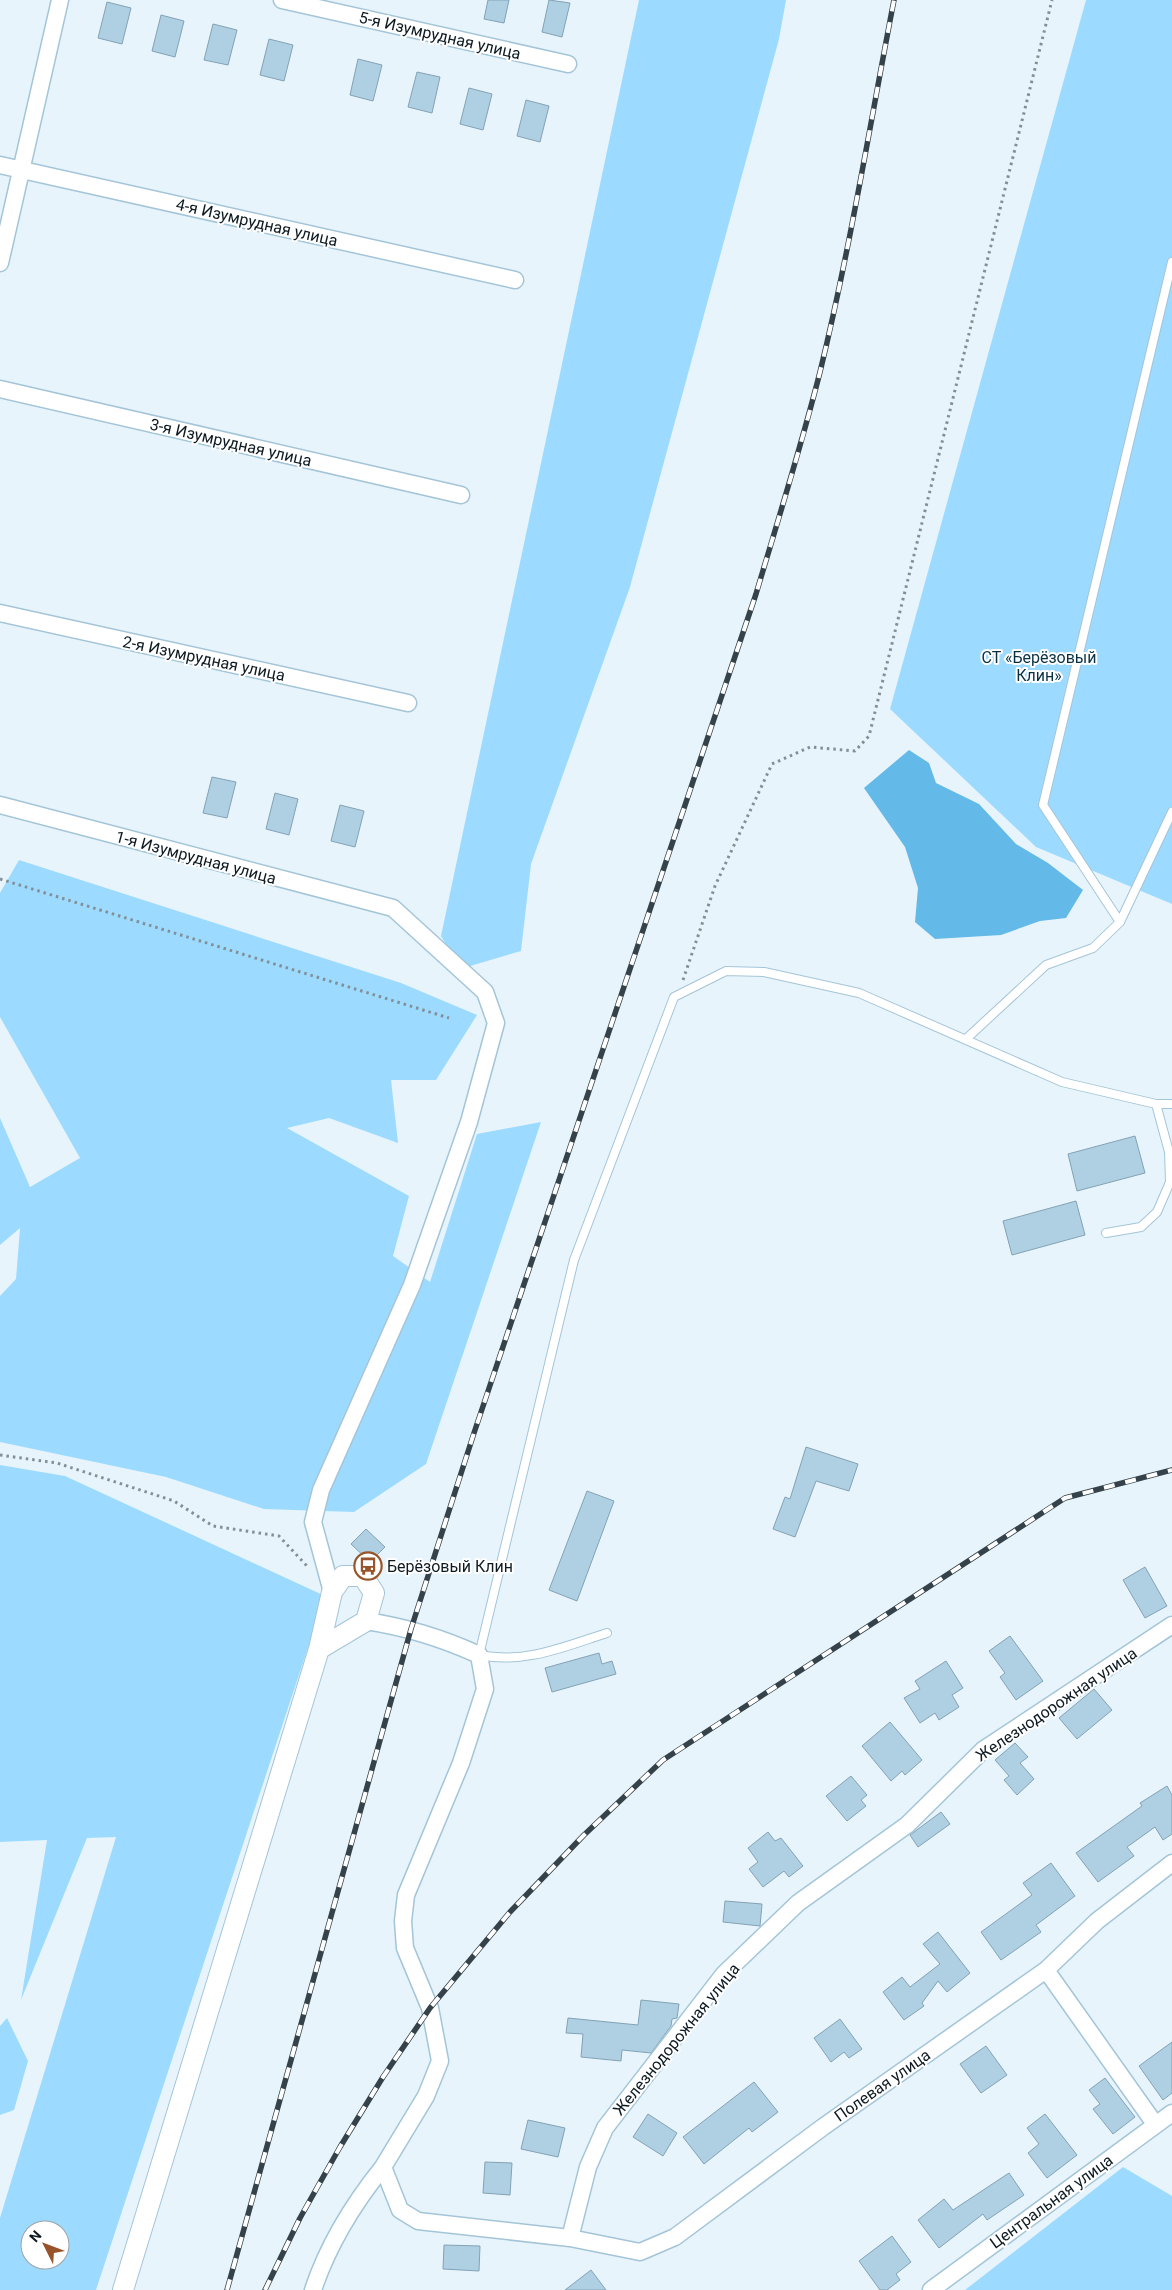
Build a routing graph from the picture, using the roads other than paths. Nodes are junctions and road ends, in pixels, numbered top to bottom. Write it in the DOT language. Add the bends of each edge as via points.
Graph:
graph roads {
  1 [pos="60,0"];
  2 [pos="282,0"];
  3 [pos="568,64"];
  4 [pos="0,164"];
  5 [pos="21,169"];
  6 [pos="1172,262"];
  7 [pos="0,263"];
  8 [pos="515,280"];
  9 [pos="0,389"];
  10 [pos="461,495"];
  11 [pos="0,613"];
  12 [pos="408,703"];
  13 [pos="0,805"];
  14 [pos="1172,812"];
  15 [pos="1120,922"];
  16 [pos="966,1039"];
  17 [pos="1156,1104"];
  18 [pos="1172,1104"];
  19 [pos="1106,1233"];
  20 [pos="332,1592"];
  21 [pos="366,1620"];
  22 [pos="1172,1625"];
  23 [pos="607,1634"];
  24 [pos="318,1649"];
  25 [pos="478,1655"];
  26 [pos="1172,1864"];
  27 [pos="1046,1970"];
  28 [pos="1172,2113"];
  29 [pos="1155,2124"];
  30 [pos="383,2167"];
  31 [pos="570,2238"];
  32 [pos="123,2290"];
  33 [pos="313,2290"];
  34 [pos="931,2290"];
  1 -- 5 [label="street"];
  2 -- 3 [label="street, 5-я Изумрудная улица"];
  4 -- 5 [label="street, 4-я Изумрудная улица"];
  5 -- 7 [label="street"];
  5 -- 8 [label="street, 4-я Изумрудная улица"];
  6 -- 15 [label="lane" via="1043,805"];
  9 -- 10 [label="street, 3-я Изумрудная улица"];
  11 -- 12 [label="street, 2-я Изумрудная улица"];
  13 -- 20 [label="street, 1-я Изумрудная улица" via="393,908 485,992 496,1023 468,1122 412,1285 321,1490 314,1522"];
  14 -- 15 [label="lane"];
  15 -- 16 [label="lane" via="1094,948 1046,965"];
  16 -- 17 [label="lane" via="1062,1082"];
  16 -- 25 [label="lane" via="859,993 764,972 726,971 674,997 574,1260"];
  17 -- 18 [label="lane"];
  17 -- 19 [label="lane" via="1169,1152 1170,1182 1157,1212 1140,1226"];
  20 -- 21 [label="street" via="343,1576 363,1576 374,1593"];
  20 -- 24 [label="street"];
  21 -- 24 [label="street"];
  21 -- 25 [label="street" via="411,1629 452,1642"];
  22 -- 31 [label="street, Железнодорожная улица" via="983,1750 908,1825 798,1904 724,1974 605,2128 588,2167"];
  23 -- 25 [label="lane" via="532,1656 500,1659"];
  24 -- 32 [label="street"];
  25 -- 30 [label="street" via="484,1689 461,1763 406,1895 403,1921 405,1948 430,2008 440,2061 426,2096"];
  26 -- 27 [label="street, Полевая улица" via="1097,1921"];
  27 -- 29 [label="street"];
  27 -- 31 [label="street, Полевая улица" via="675,2236 640,2252"];
  28 -- 29 [label="street, Центральная улица"];
  29 -- 34 [label="street, Центральная улица"];
  30 -- 31 [label="street, Полевая улица" via="400,2210 418,2221"];
  30 -- 33 [label="street" via="356,2201"];
}
